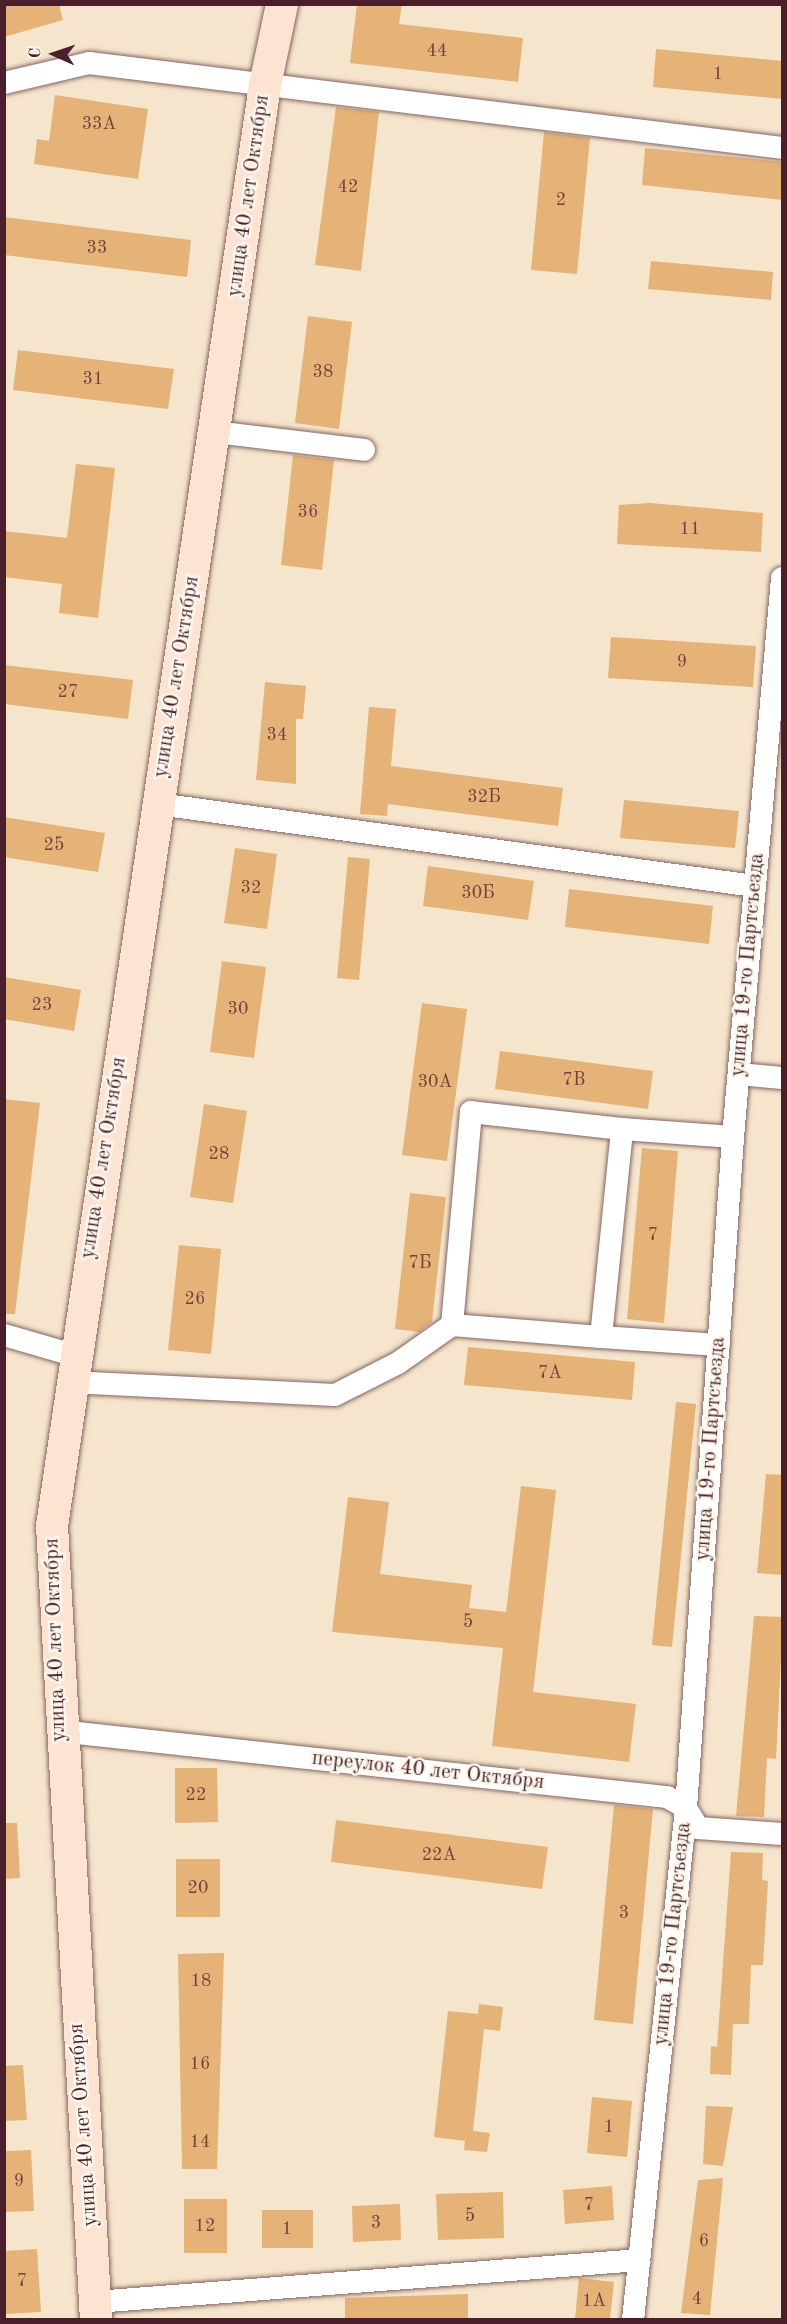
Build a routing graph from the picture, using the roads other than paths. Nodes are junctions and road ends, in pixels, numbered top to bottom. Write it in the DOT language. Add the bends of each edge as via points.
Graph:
graph roads {
  1 [pos="282,4"];
  2 [pos="4,82"];
  3 [pos="265,85"];
  4 [pos="783,148"];
  5 [pos="214,432"];
  6 [pos="364,450"];
  7 [pos="783,578"];
  8 [pos="158,804"];
  9 [pos="754,886"];
  10 [pos="739,1074"];
  11 [pos="783,1078"];
  12 [pos="622,1130"];
  13 [pos="733,1137"];
  14 [pos="452,1325"];
  15 [pos="4,1335"];
  16 [pos="601,1337"];
  17 [pos="719,1345"];
  18 [pos="72,1369"];
  19 [pos="59,1731"];
  20 [pos="686,1808"];
  21 [pos="783,1834"];
  22 [pos="639,2259"];
  23 [pos="95,2311"];
  24 [pos="633,2319"];
  1 -- 3 [label="main road, улица 40 лет Октября"];
  2 -- 3 [label="street" via="89,63"];
  3 -- 4 [label="street"];
  3 -- 5 [label="main road, улица 40 лет Октября"];
  5 -- 6 [label="street"];
  5 -- 8 [label="main road, улица 40 лет Октября"];
  7 -- 9 [label="street, улица 19-го Партсъезда"];
  8 -- 9 [label="street"];
  8 -- 18 [label="main road, улица 40 лет Октября"];
  9 -- 10 [label="street, улица 19-го Партсъезда"];
  10 -- 11 [label="street"];
  10 -- 13 [label="street, улица 19-го Партсъезда"];
  12 -- 13 [label="street"];
  12 -- 14 [label="street" via="471,1112"];
  12 -- 16 [label="street"];
  13 -- 17 [label="street, улица 19-го Партсъезда"];
  14 -- 16 [label="street"];
  14 -- 18 [label="street" via="398,1364 335,1395"];
  15 -- 18 [label="street"];
  16 -- 17 [label="street"];
  17 -- 20 [label="street, улица 19-го Партсъезда"];
  18 -- 19 [label="main road, улица 40 лет Октября" via="52,1526"];
  19 -- 20 [label="street, переулок 40 лет Октября" via="667,1797"];
  19 -- 23 [label="main road, улица 40 лет Октября"];
  20 -- 21 [label="street, переулок 40 лет Октября" via="698,1828"];
  20 -- 22 [label="street, улица 19-го Партсъезда"];
  22 -- 23 [label="street"];
  22 -- 24 [label="street, улица 19-го Партсъезда"];
}
